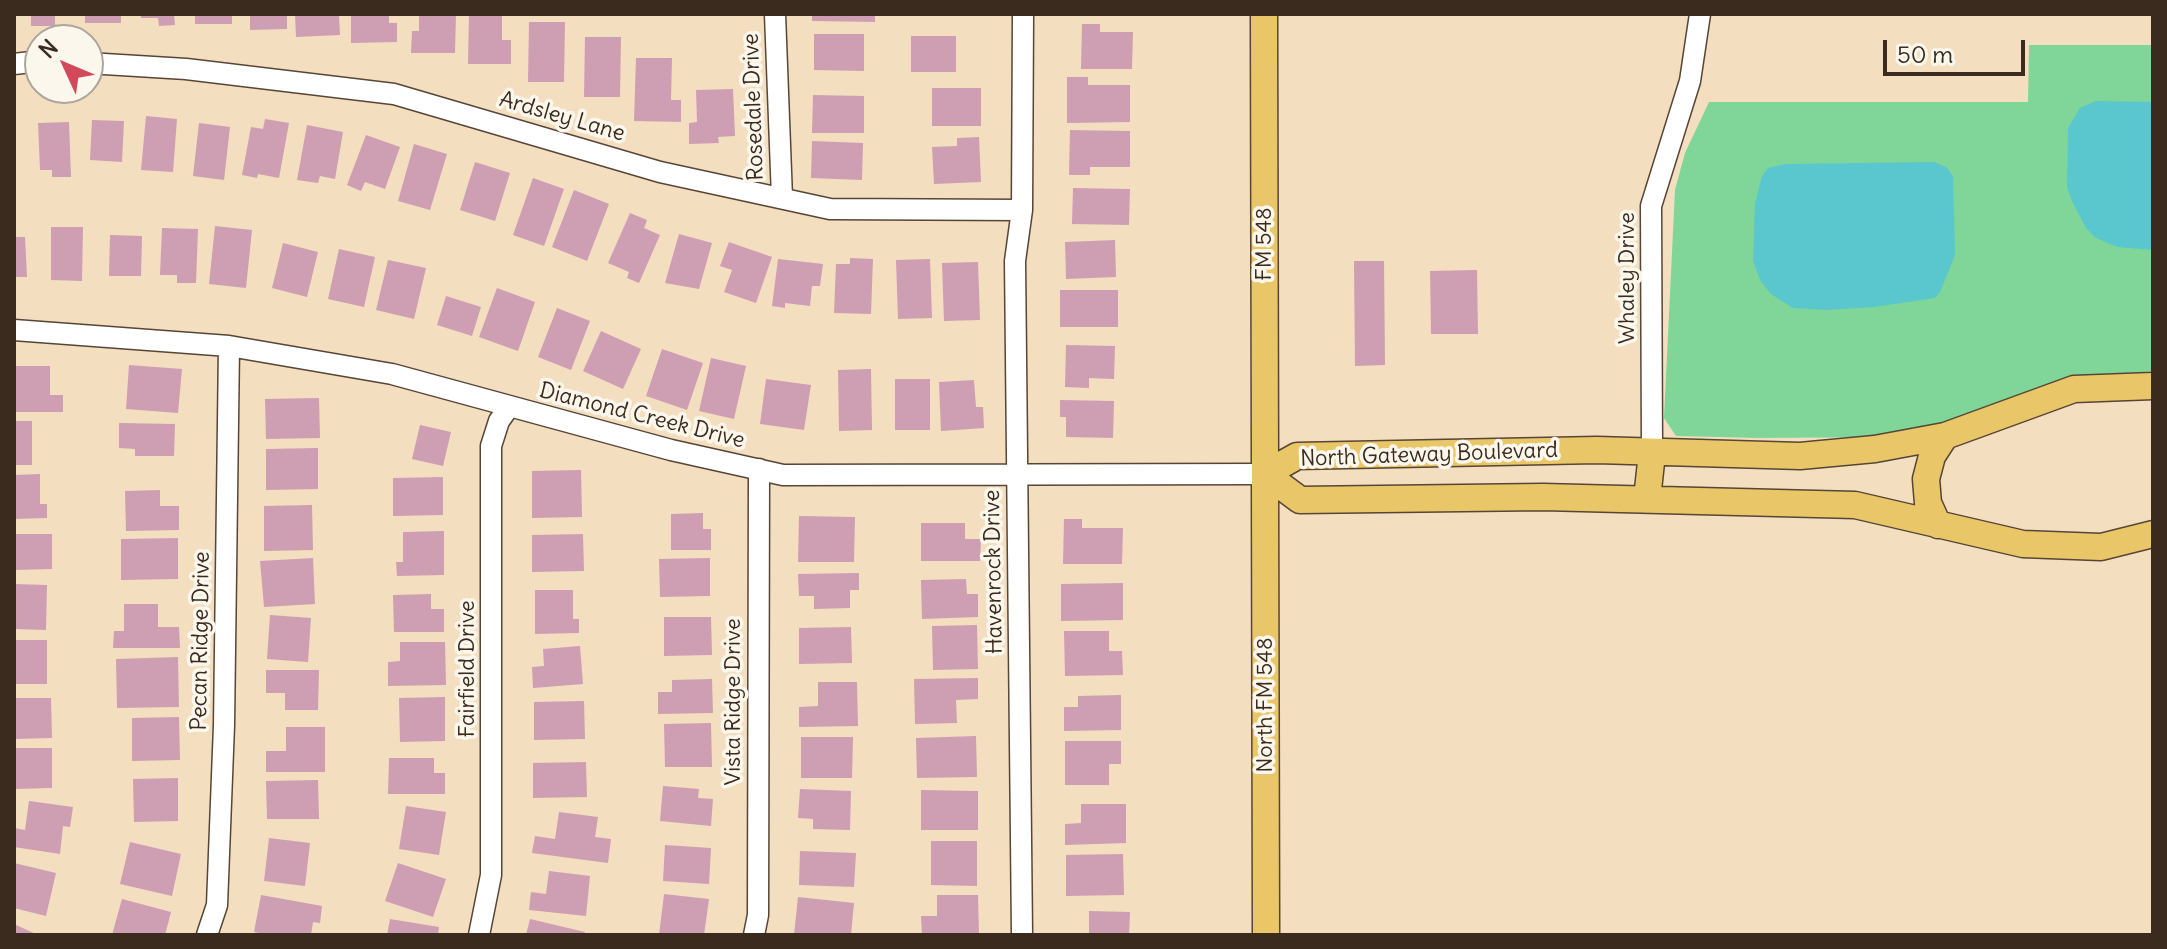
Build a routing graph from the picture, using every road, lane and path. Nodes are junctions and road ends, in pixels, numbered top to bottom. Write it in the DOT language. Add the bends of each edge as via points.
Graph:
graph roads {
  1 [pos="775,14"];
  2 [pos="1023,14"];
  3 [pos="1264,14"];
  4 [pos="1700,14"];
  5 [pos="104,64"];
  6 [pos="782,198"];
  7 [pos="1022,210"];
  8 [pos="14,330"];
  9 [pos="229,346"];
  10 [pos="2153,386"];
  11 [pos="509,407"];
  12 [pos="1945,436"];
  13 [pos="1652,453"];
  14 [pos="759,469"];
  15 [pos="1265,474"];
  16 [pos="1017,475"];
  17 [pos="1647,499"];
  18 [pos="1938,525"];
  19 [pos="2153,534"];
  20 [pos="207,935"];
  21 [pos="479,935"];
  22 [pos="754,935"];
  23 [pos="1022,935"];
  24 [pos="1266,935"];
  1 -- 6 [label="street, Rosedale Drive"];
  2 -- 7 [label="street, Havenrock Drive"];
  3 -- 15 [label="main road, FM 548 / FM 548"];
  4 -- 13 [label="street, Whaley Drive" via="1690,81 1651,206"];
  5 -- 6 [label="street, Ardsley Lane" via="394,94 660,172"];
  6 -- 7 [label="street, Ardsley Lane" via="830,209"];
  7 -- 16 [label="street, Havenrock Drive" via="1015,261"];
  8 -- 9 [label="street, Diamond Creek Drive"];
  9 -- 11 [label="street, Diamond Creek Drive" via="392,374"];
  9 -- 20 [label="street, Pecan Ridge Drive" via="224,725 217,905"];
  10 -- 12 [label="main road, North Gateway Boulevard" via="2074,389"];
  11 -- 14 [label="street, Diamond Creek Drive"];
  11 -- 21 [label="street, Fairfield Drive" via="491,446 491,875"];
  12 -- 13 [label="main road, North Gateway Boulevard" via="1800,456"];
  12 -- 18 [label="main road" via="1926,479 1928,503"];
  13 -- 15 [label="main road, North Gateway Boulevard" via="1297,456"];
  13 -- 17 [label="main road"];
  14 -- 16 [label="street, Diamond Creek Drive" via="783,475"];
  14 -- 22 [label="street, Vista Ridge Drive"];
  15 -- 16 [label="street, Diamond Creek Drive"];
  15 -- 17 [label="main road, North Gateway Boulevard" via="1300,500"];
  15 -- 24 [label="main road, North FM 548 / FM 548"];
  16 -- 23 [label="street, Havenrock Drive"];
  17 -- 18 [label="main road, North Gateway Boulevard" via="1855,505"];
  18 -- 19 [label="main road, North Gateway Boulevard" via="2023,544 2101,547"];
}
